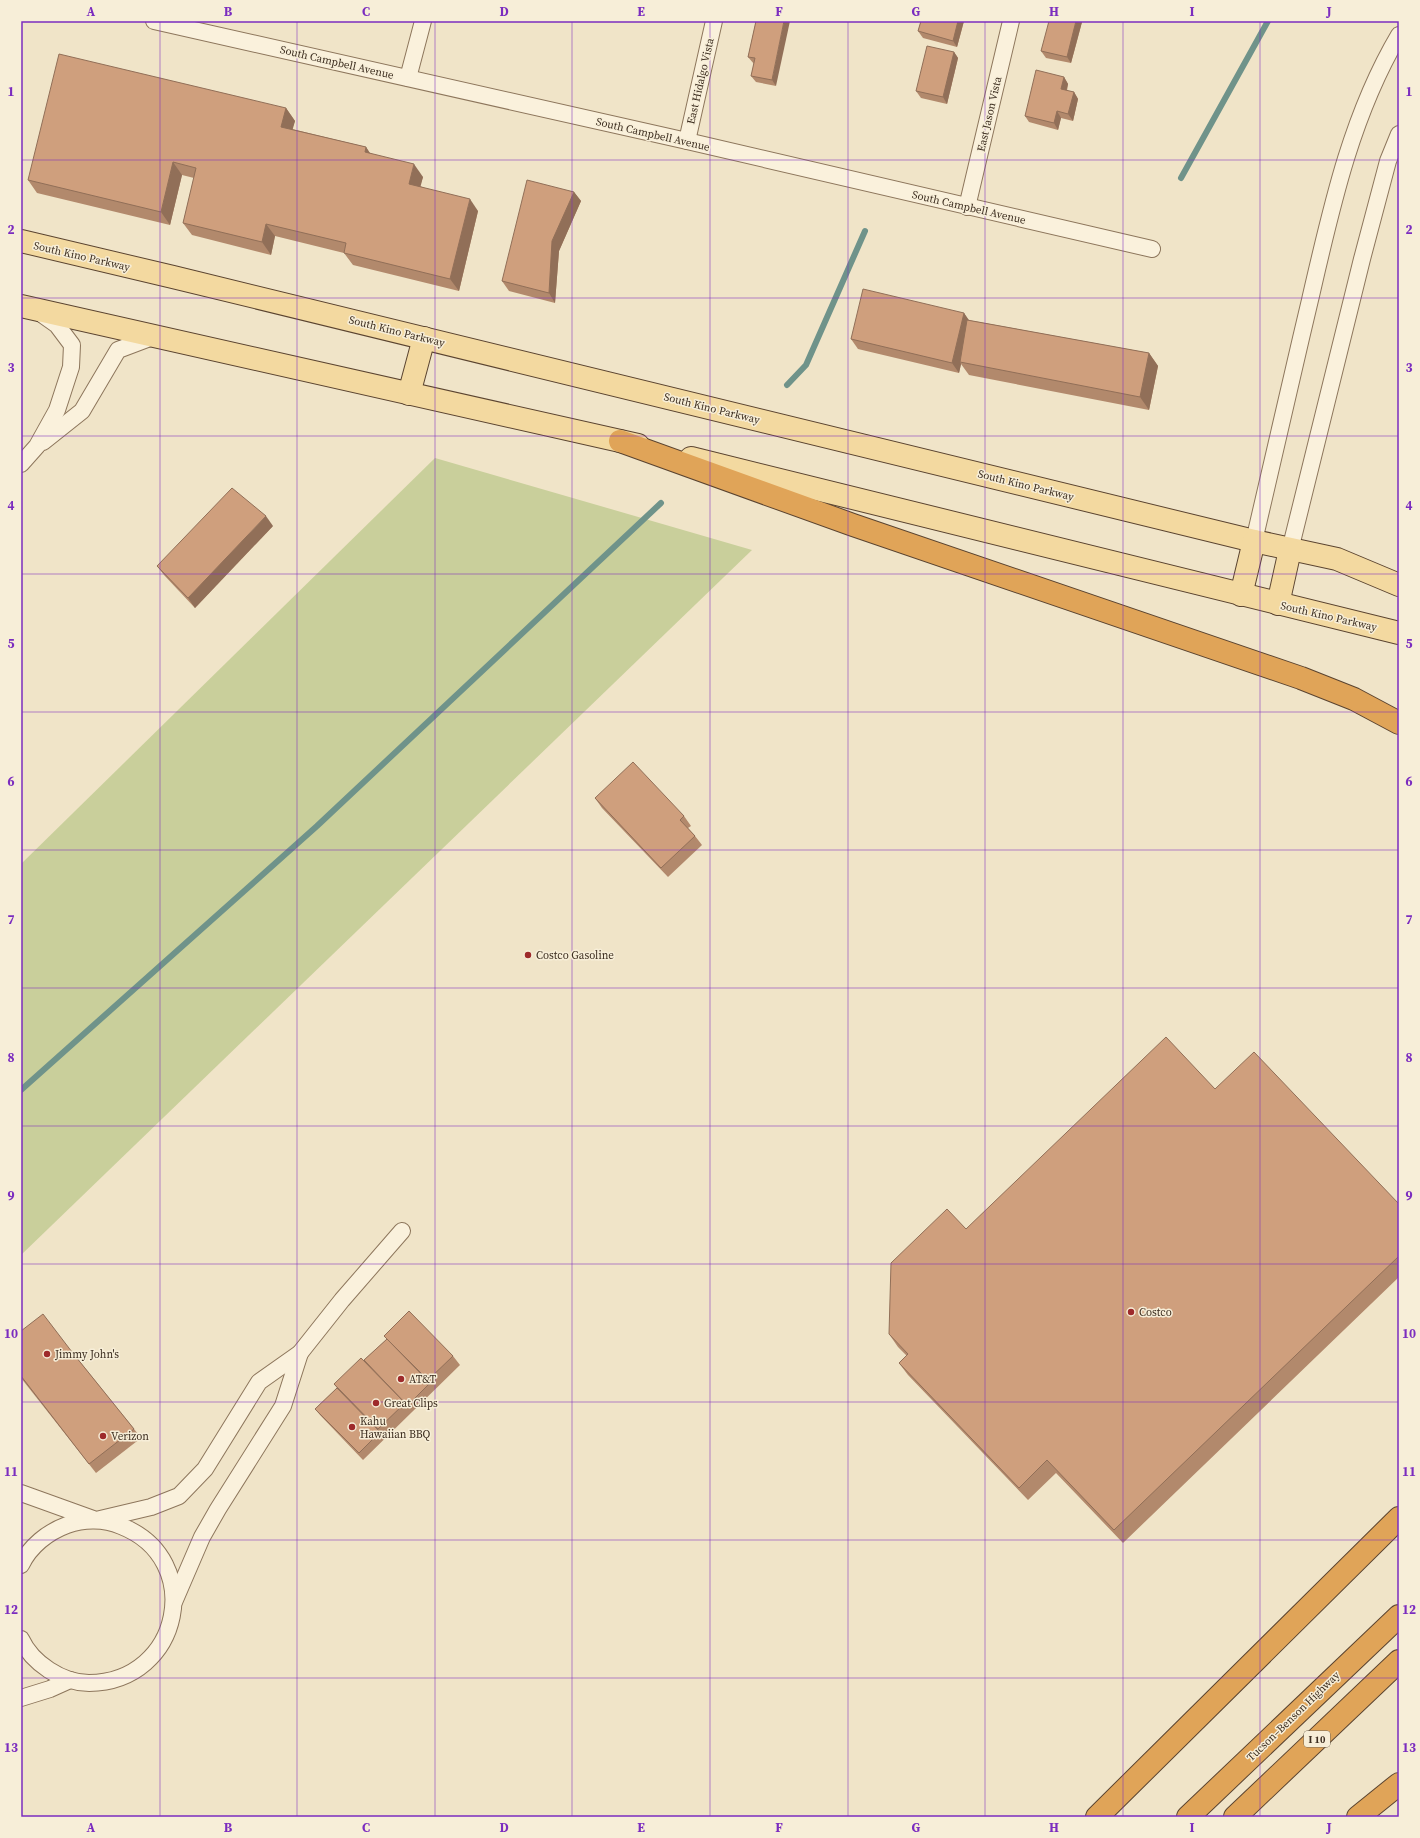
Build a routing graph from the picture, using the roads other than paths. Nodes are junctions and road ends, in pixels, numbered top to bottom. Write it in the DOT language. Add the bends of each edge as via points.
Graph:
graph roads {
  1 [pos="154,21"];
  2 [pos="423,21"];
  3 [pos="714,21"];
  4 [pos="1011,21"];
  5 [pos="1399,35"];
  6 [pos="408,78"];
  7 [pos="1399,134"];
  8 [pos="687,141"];
  9 [pos="967,207"];
  10 [pos="21,242"];
  11 [pos="1152,249"];
  12 [pos="29,308"];
  13 [pos="155,336"];
  14 [pos="424,338"];
  15 [pos="409,394"];
  16 [pos="620,441"];
  17 [pos="37,446"];
  18 [pos="21,464"];
  19 [pos="1254,541"];
  20 [pos="1290,550"];
  21 [pos="1399,585"];
  22 [pos="1241,595"];
  23 [pos="1278,604"];
  24 [pos="1399,633"];
  25 [pos="1399,723"];
  26 [pos="402,1231"];
  27 [pos="300,1353"];
  28 [pos="21,1493"];
  29 [pos="1399,1518"];
  30 [pos="96,1520"];
  31 [pos="21,1566"];
  32 [pos="174,1603"];
  33 [pos="1399,1616"];
  34 [pos="21,1639"];
  35 [pos="1399,1661"];
  36 [pos="70,1680"];
  37 [pos="21,1698"];
  38 [pos="1399,1784"];
  39 [pos="1097,1817"];
  40 [pos="1188,1817"];
  41 [pos="1235,1817"];
  42 [pos="1358,1817"];
  1 -- 6 [label="street, South Campbell Avenue"];
  2 -- 6 [label="street"];
  3 -- 8 [label="street, East Hidalgo Vista"];
  4 -- 9 [label="street, East Jason Vista"];
  5 -- 19 [label="street" via="1385,58 1358,121 1333,203"];
  6 -- 8 [label="street, South Campbell Avenue"];
  7 -- 20 [label="street" via="1388,161 1362,259"];
  8 -- 9 [label="street, South Campbell Avenue"];
  9 -- 11 [label="street, South Campbell Avenue"];
  10 -- 14 [label="main road, South Kino Parkway"];
  12 -- 13 [label="main road, South Kino Parkway"];
  12 -- 17 [label="street" via="57,325 72,345 71,367 58,410"];
  13 -- 15 [label="main road, South Kino Parkway"];
  13 -- 17 [label="street" via="118,350 82,411"];
  14 -- 15 [label="main road"];
  14 -- 19 [label="main road, South Kino Parkway"];
  15 -- 16 [label="main road, South Kino Parkway"];
  16 -- 22 [label="main road, South Kino Parkway"];
  16 -- 25 [label="highway" via="853,525 1301,678 1354,700"];
  17 -- 18 [label="street"];
  19 -- 20 [label="main road, South Kino Parkway"];
  19 -- 22 [label="main road"];
  20 -- 21 [label="main road, South Kino Parkway" via="1337,559"];
  20 -- 23 [label="main road"];
  22 -- 23 [label="main road, South Kino Parkway"];
  23 -- 24 [label="main road, South Kino Parkway"];
  26 -- 27 [label="street"];
  27 -- 30 [label="street" via="259,1382 204,1469 179,1496 151,1507"];
  27 -- 32 [label="street" via="283,1406 202,1537"];
  28 -- 30 [label="street"];
  29 -- 39 [label="highway"];
  30 -- 31 [label="street" via="75,1522 55,1530 37,1542"];
  30 -- 32 [label="street" via="114,1523 130,1530 158,1553 172,1585"];
  32 -- 36 [label="street" via="166,1637 144,1664 115,1680 85,1683"];
  33 -- 40 [label="highway, Tucson–Benson Highway"];
  34 -- 36 [label="street" via="32,1656 44,1666"];
  35 -- 41 [label="highway, I 10"];
  36 -- 37 [label="street"];
  38 -- 42 [label="highway"];
}
